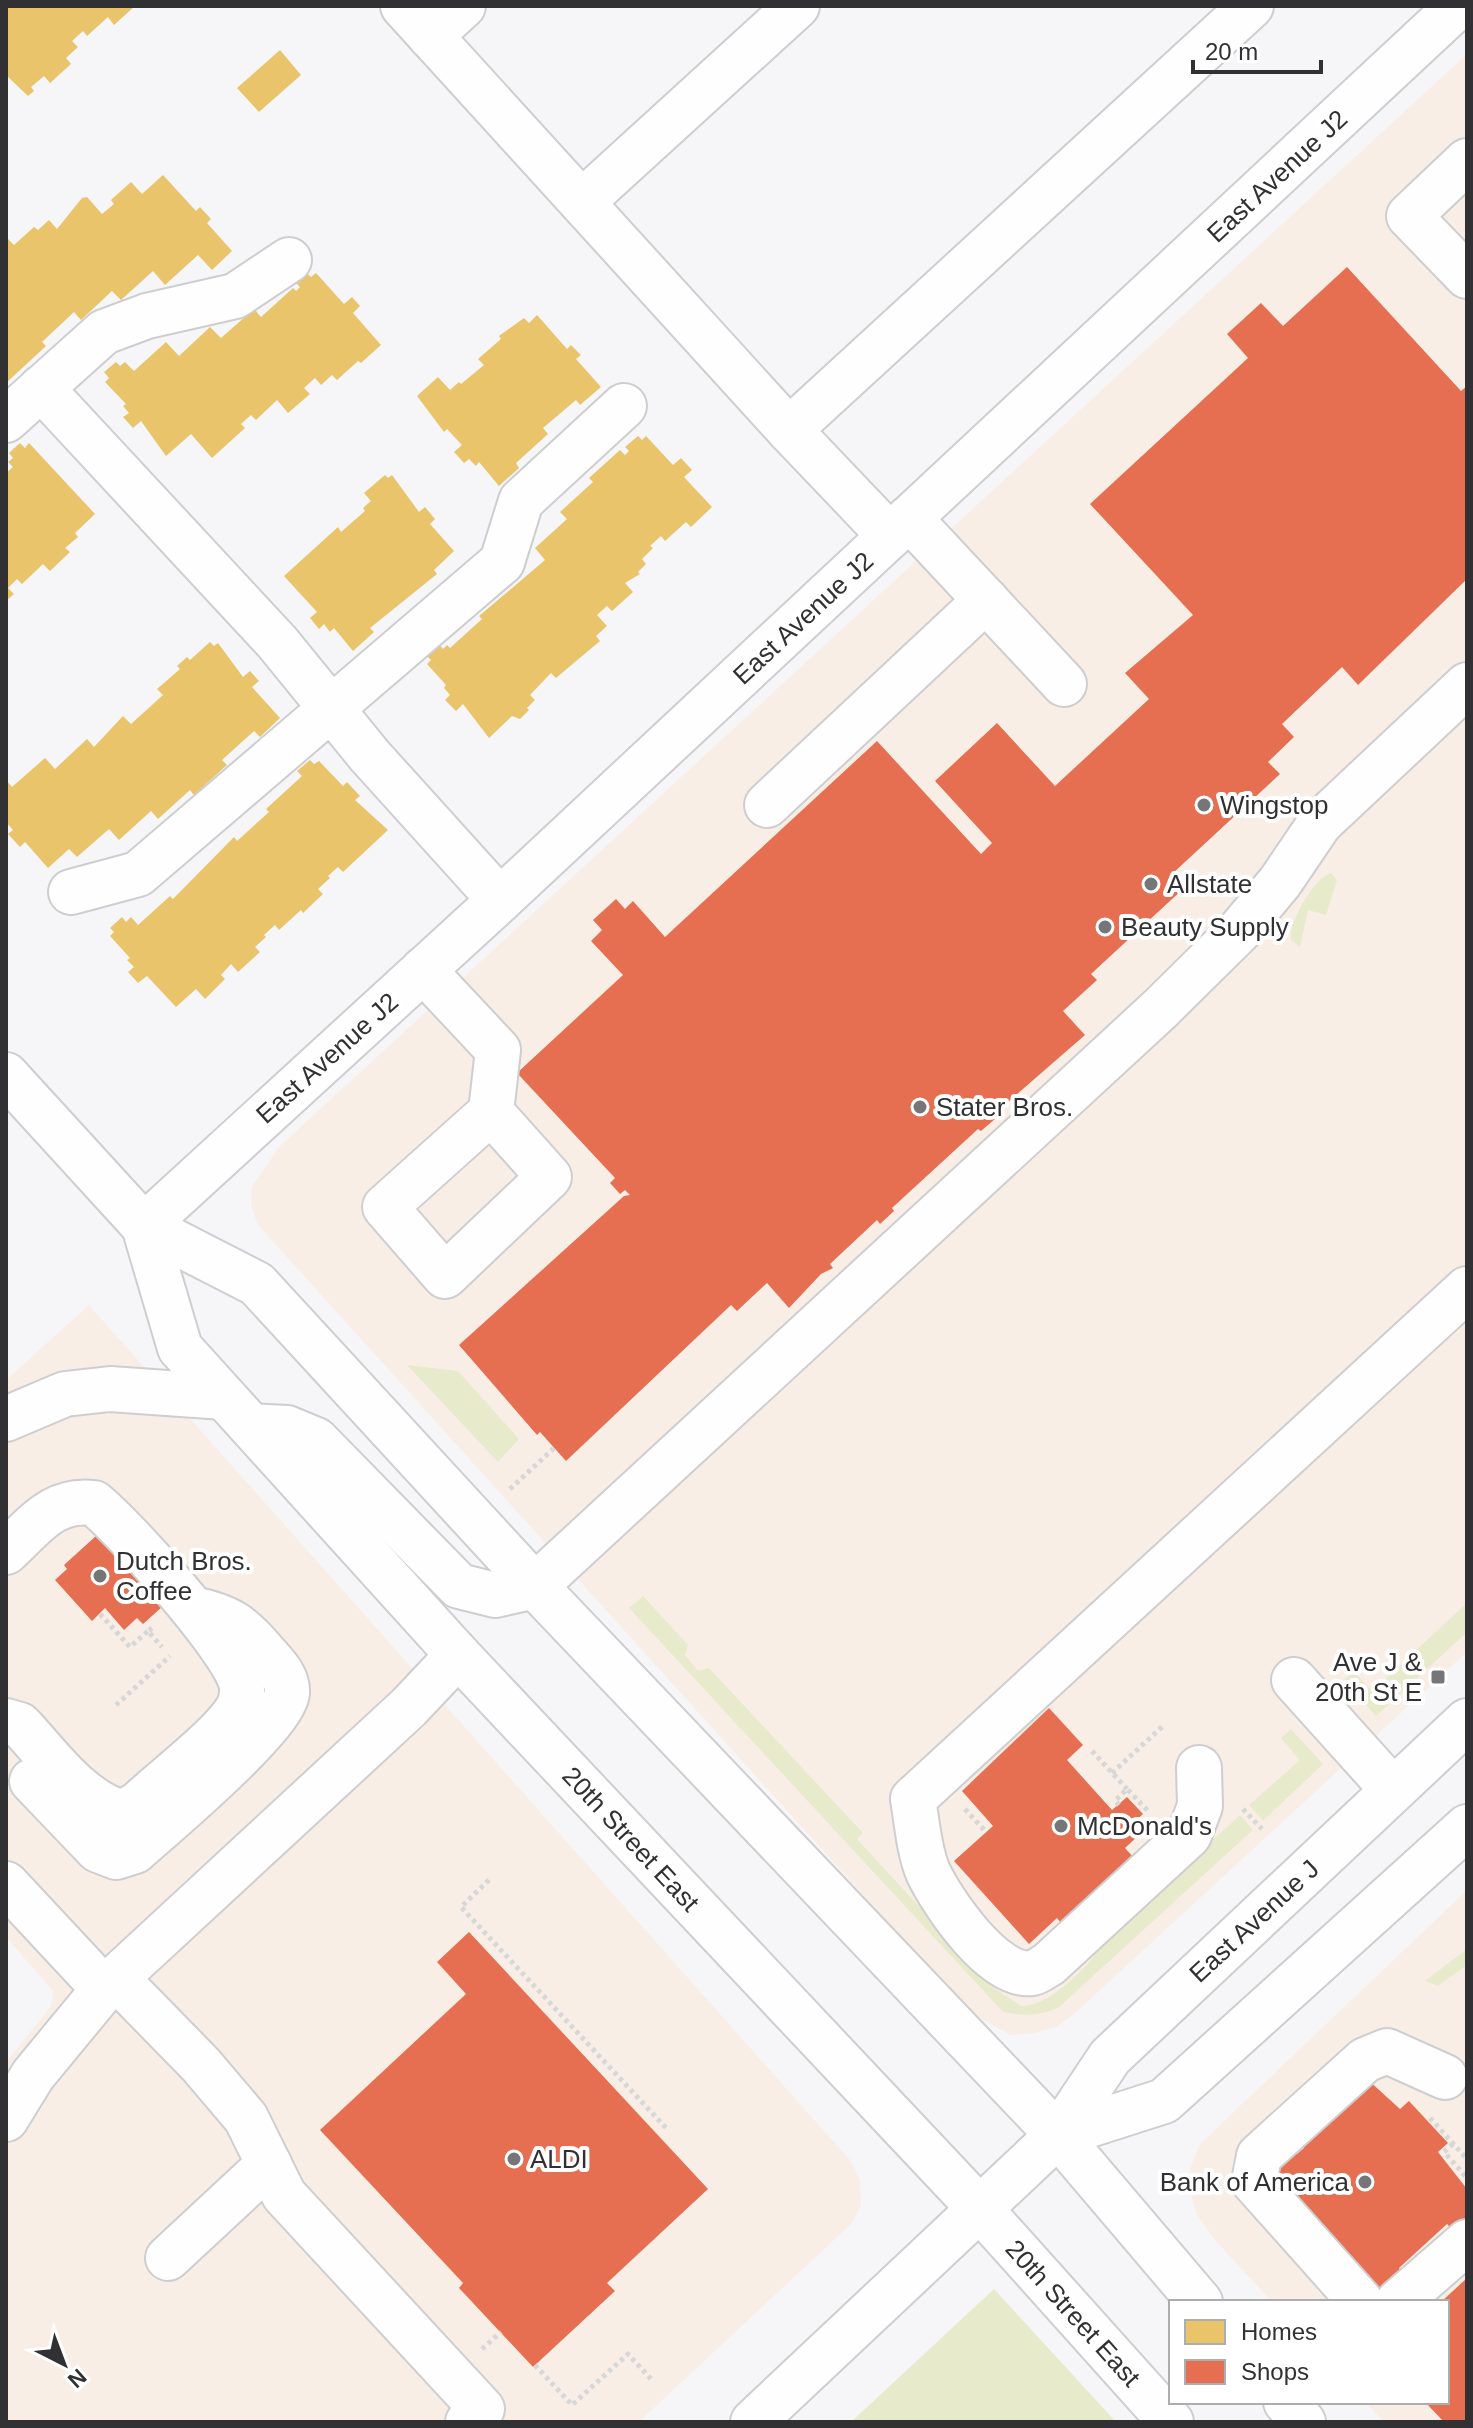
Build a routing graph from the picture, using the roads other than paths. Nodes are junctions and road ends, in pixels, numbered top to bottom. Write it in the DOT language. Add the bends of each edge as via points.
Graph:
graph roads {
  1 [pos="463,6"];
  2 [pos="797,6"];
  3 [pos="1251,6"];
  4 [pos="1458,6"];
  5 [pos="416,21"];
  6 [pos="1467,161"];
  7 [pos="582,202"];
  8 [pos="289,260"];
  9 [pos="1467,276"];
  10 [pos="41,388"];
  11 [pos="624,406"];
  12 [pos="6,420"];
  13 [pos="789,430"];
  14 [pos="899,527"];
  15 [pos="986,600"];
  16 [pos="1064,684"];
  17 [pos="1467,685"];
  18 [pos="331,708"];
  19 [pos="767,805"];
  20 [pos="71,892"];
  21 [pos="500,900"];
  22 [pos="423,970"];
  23 [pos="6,1075"];
  24 [pos="491,1112"];
  25 [pos="144,1226"];
  26 [pos="1467,1289"];
  27 [pos="237,1412"];
  28 [pos="6,1419"];
  29 [pos="6,1552"];
  30 [pos="535,1586"];
  31 [pos="193,1609"];
  32 [pos="458,1655"];
  33 [pos="1294,1680"];
  34 [pos="6,1721"];
  35 [pos="1467,1721"];
  36 [pos="6,1753"];
  37 [pos="1199,1768"];
  38 [pos="1393,1790"];
  39 [pos="1467,1827"];
  40 [pos="6,1884"];
  41 [pos="110,1984"];
  42 [pos="1445,2077"];
  43 [pos="6,2119"];
  44 [pos="1058,2135"];
  45 [pos="269,2164"];
  46 [pos="980,2209"];
  47 [pos="1467,2242"];
  48 [pos="168,2258"];
  49 [pos="1198,2300"];
  50 [pos="1359,2300"];
  51 [pos="1400,2300"];
  52 [pos="1288,2404"];
  53 [pos="468,2422"];
  54 [pos="753,2422"];
  55 [pos="1171,2422"];
  56 [pos="1303,2422"];
  1 -- 5 [label="main road"];
  2 -- 7 [label="main road"];
  3 -- 13 [label="main road"];
  4 -- 14 [label="main road, East Avenue J2"];
  5 -- 7 [label="main road"];
  6 -- 9 [label="main road" via="1409,216"];
  7 -- 13 [label="main road"];
  8 -- 10 [label="main road" via="235,296 147,316 104,332"];
  10 -- 12 [label="main road"];
  10 -- 18 [label="main road" via="277,642"];
  11 -- 18 [label="main road" via="521,501 502,562"];
  13 -- 14 [label="main road"];
  14 -- 15 [label="main road"];
  14 -- 21 [label="main road, East Avenue J2"];
  15 -- 16 [label="main road"];
  15 -- 19 [label="main road"];
  17 -- 30 [label="main road" via="1320,823 1239,931 1160,1009"];
  18 -- 20 [label="main road" via="138,874"];
  18 -- 21 [label="main road"];
  21 -- 22 [label="main road, East Avenue J2"];
  22 -- 24 [label="main road" via="498,1050"];
  22 -- 25 [label="main road, East Avenue J2"];
  23 -- 25 [label="main road, 20th Street East"];
  25 -- 27 [label="main road, 20th Street East" via="180,1348"];
  25 -- 30 [label="main road, 20th Street East" via="257,1284"];
  26 -- 37 [label="main road" via="933,1802 927,1870 947,1904 992,1957 1012,1970 1032,1973 1049,1964 1189,1835 1200,1806"];
  27 -- 28 [label="main road" via="110,1389 65,1394"];
  27 -- 30 [label="main road" via="316,1440 459,1586 495,1595"];
  27 -- 32 [label="main road, 20th Street East"];
  29 -- 31 [label="main road" via="70,1500 94,1503"];
  30 -- 44 [label="main road, 20th Street East"];
  31 -- 34 [label="main road" via="237,1672 242,1686 239,1705 138,1804 122,1813 101,1806 20,1725"];
  31 -- 36 [label="main road" via="227,1617 248,1632 278,1667 287,1696 258,1737 135,1851 116,1857 98,1850"];
  32 -- 41 [label="main road" via="409,1707"];
  32 -- 46 [label="main road, 20th Street East"];
  33 -- 38 [label="main road"];
  35 -- 38 [label="main road, East Avenue J"];
  38 -- 44 [label="main road, East Avenue J" via="1110,2057"];
  39 -- 44 [label="main road, East Avenue J" via="1164,2101"];
  40 -- 41 [label="main road"];
  41 -- 43 [label="main road" via="33,2075"];
  41 -- 45 [label="main road" via="201,2065 246,2118"];
  42 -- 50 [label="main road" via="1387,2051 1365,2060 1259,2156 1254,2182"];
  44 -- 46 [label="main road, East Avenue J"];
  44 -- 49 [label="main road, 20th Street East"];
  45 -- 48 [label="main road"];
  45 -- 53 [label="main road" via="284,2195 482,2409"];
  46 -- 54 [label="main road, East Avenue J"];
  46 -- 55 [label="main road, 20th Street East"];
  47 -- 51 [label="main road"];
  52 -- 56 [label="main road"];
}
